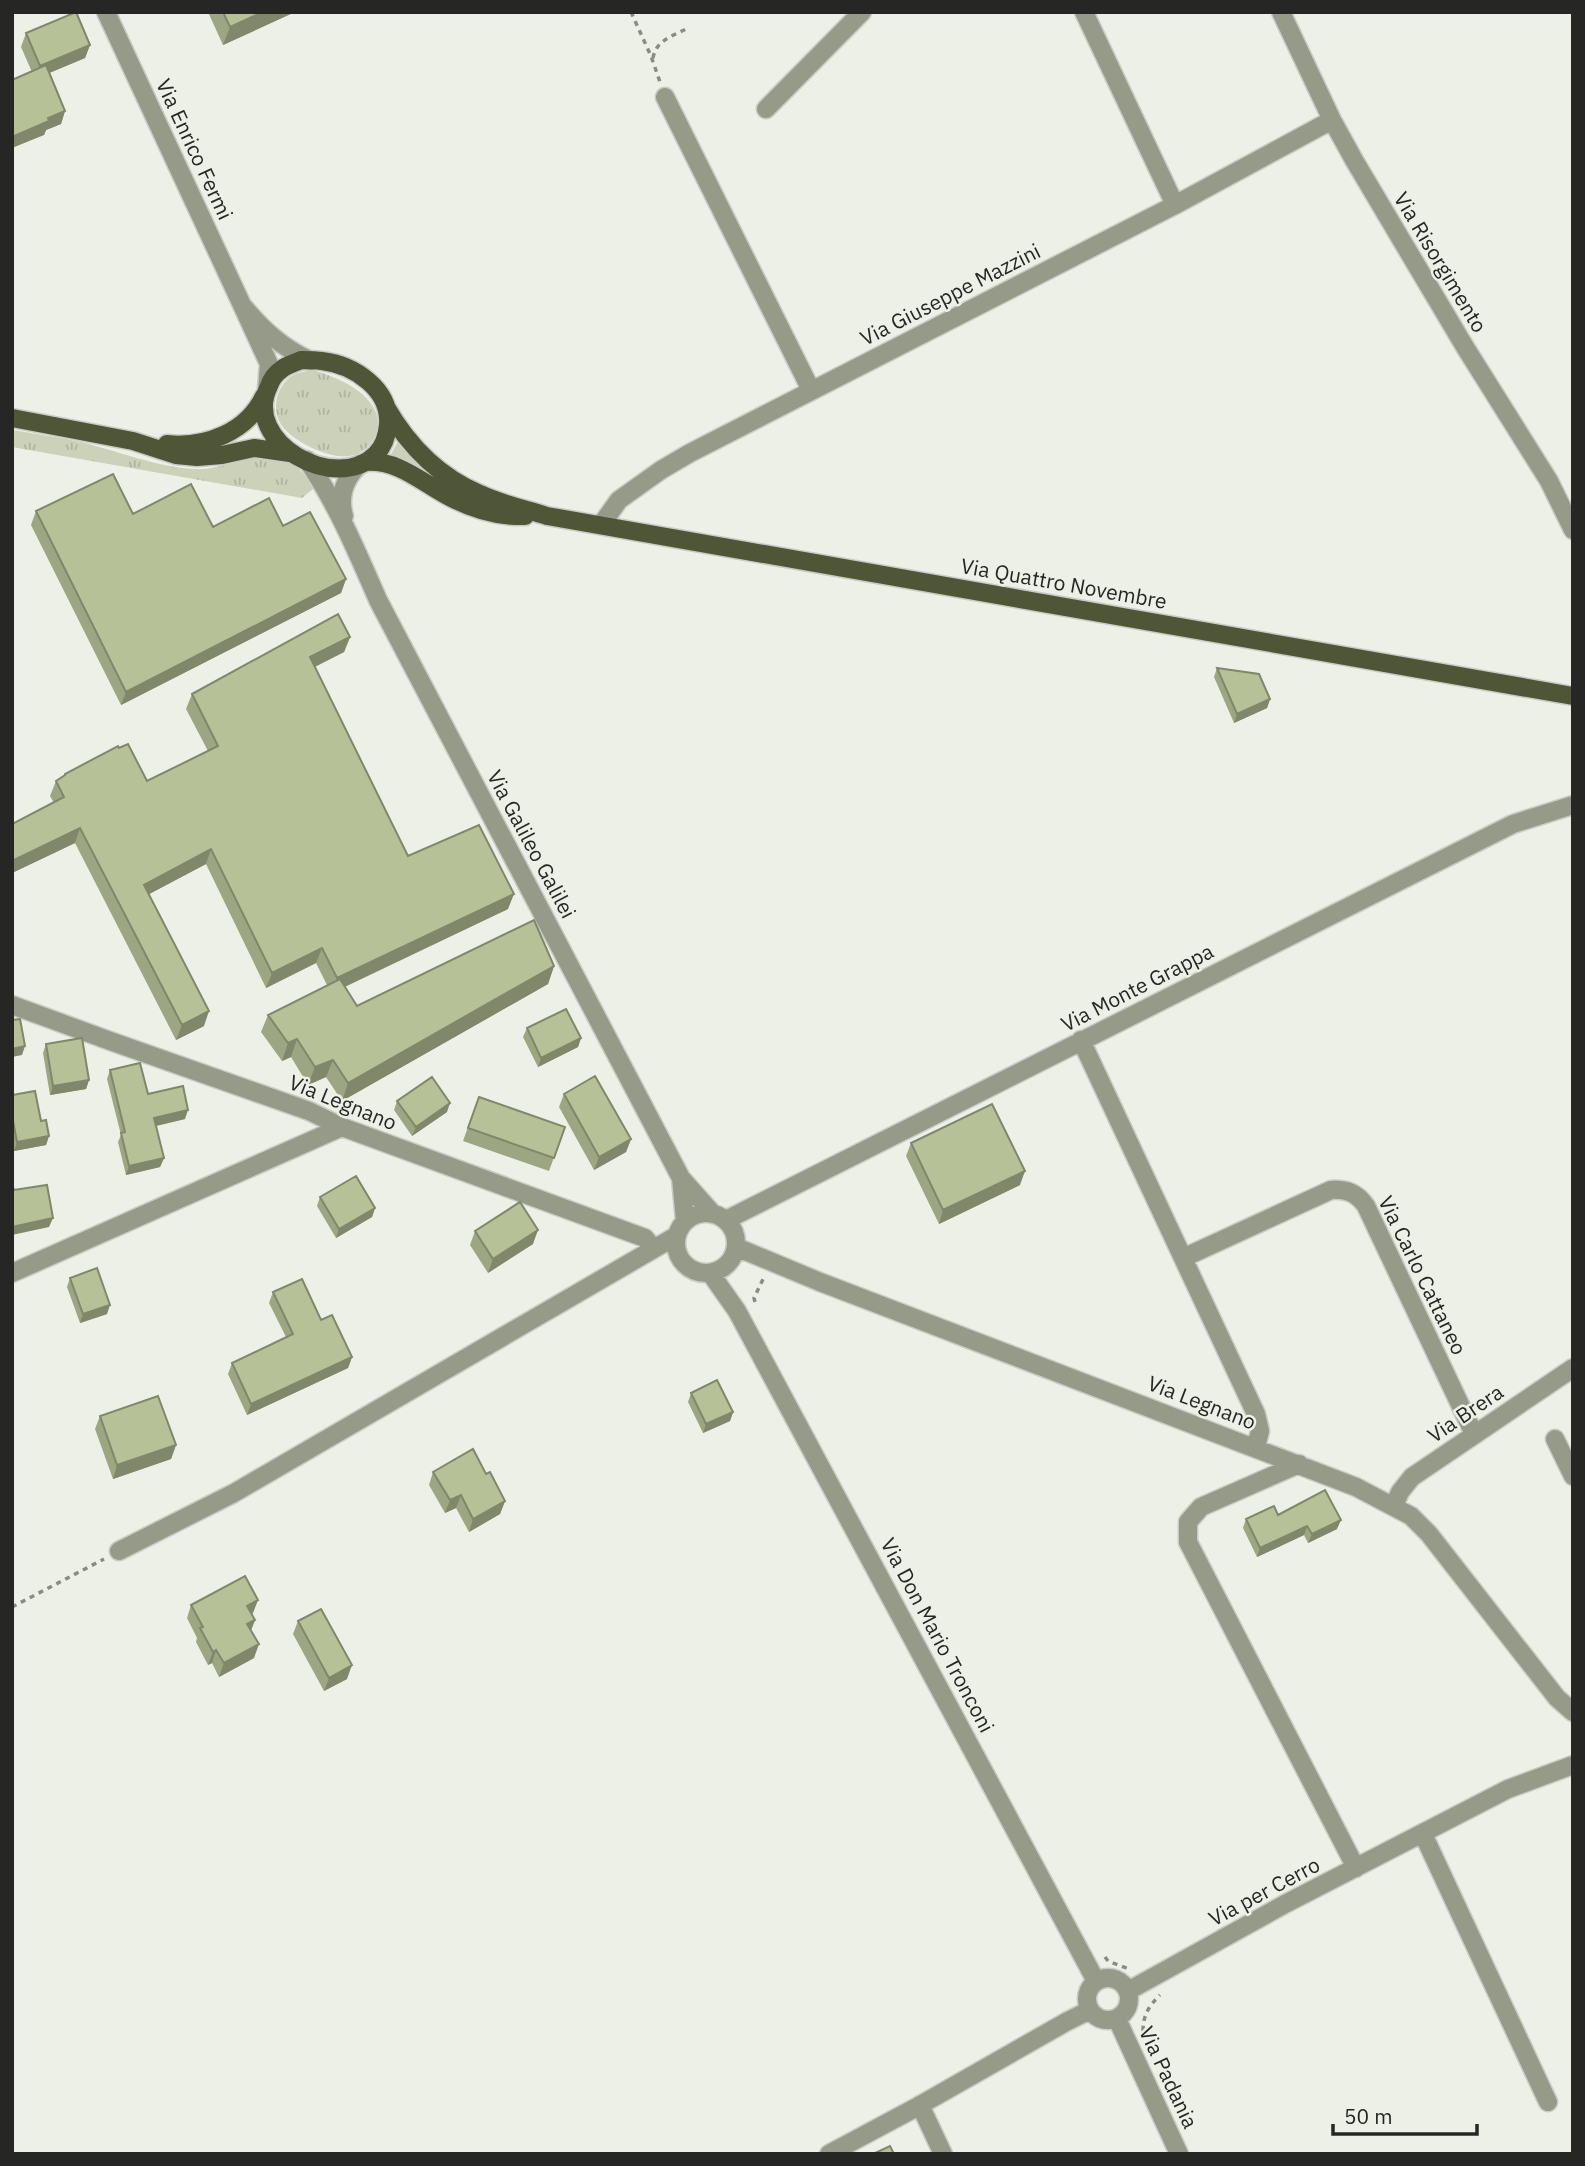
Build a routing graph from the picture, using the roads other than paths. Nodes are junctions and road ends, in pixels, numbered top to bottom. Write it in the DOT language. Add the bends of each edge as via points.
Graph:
graph roads {
  1 [pos="106,12"];
  2 [pos="862,12"];
  3 [pos="1084,12"];
  4 [pos="1281,12"];
  5 [pos="665,97"];
  6 [pos="766,108"];
  7 [pos="1332,120"];
  8 [pos="1175,205"];
  9 [pos="242,305"];
  10 [pos="311,360"];
  11 [pos="811,390"];
  12 [pos="266,391"];
  13 [pos="387,407"];
  14 [pos="12,418"];
  15 [pos="133,441"];
  16 [pos="307,460"];
  17 [pos="363,463"];
  18 [pos="547,516"];
  19 [pos="601,524"];
  20 [pos="347,529"];
  21 [pos="1573,530"];
  22 [pos="1573,696"];
  23 [pos="1573,804"];
  24 [pos="12,1004"];
  25 [pos="1081,1040"];
  26 [pos="342,1127"];
  27 [pos="681,1178"];
  28 [pos="720,1217"];
  29 [pos="681,1228"];
  30 [pos="653,1248"];
  31 [pos="733,1254"];
  32 [pos="1183,1258"];
  33 [pos="12,1273"];
  34 [pos="710,1274"];
  35 [pos="737,1311"];
  36 [pos="1573,1368"];
  37 [pos="1474,1434"];
  38 [pos="1555,1439"];
  39 [pos="1256,1447"];
  40 [pos="1299,1464"];
  41 [pos="1573,1476"];
  42 [pos="1394,1506"];
  43 [pos="119,1551"];
  44 [pos="1573,1712"];
  45 [pos="1573,1765"];
  46 [pos="1423,1835"];
  47 [pos="1356,1868"];
  48 [pos="1096,1982"];
  49 [pos="1128,1991"];
  50 [pos="1090,2010"];
  51 [pos="1117,2019"];
  52 [pos="1548,2102"];
  53 [pos="920,2105"];
  54 [pos="829,2154"];
  55 [pos="943,2154"];
  56 [pos="1179,2154"];
  1 -- 9 [label="street, Via Enrico Fermi"];
  2 -- 6 [label="street"];
  3 -- 8 [label="street"];
  4 -- 7 [label="street, Via Risorgimento"];
  5 -- 11 [label="street"];
  7 -- 8 [label="street, Via Giuseppe Mazzini"];
  7 -- 21 [label="street, Via Risorgimento" via="1549,481"];
  8 -- 11 [label="street, Via Giuseppe Mazzini"];
  9 -- 10 [label="street, Via Enrico Fermi" via="273,339"];
  9 -- 12 [label="street, Via Enrico Fermi" via="269,364"];
  10 -- 12 [label="main road" via="282,369"];
  10 -- 13 [label="main road" via="363,377 378,390"];
  11 -- 19 [label="street, Via Giuseppe Mazzini" via="661,470 619,500"];
  12 -- 15 [label="main road" via="245,422 226,436 188,444"];
  12 -- 16 [label="main road" via="264,411 271,433"];
  13 -- 17 [label="main road" via="384,443"];
  13 -- 18 [label="main road, Via Quattro Novembre" via="411,444 453,479 478,494"];
  14 -- 15 [label="main road"];
  15 -- 16 [label="main road" via="186,456 254,448"];
  16 -- 17 [label="main road" via="330,469"];
  16 -- 20 [label="street, Via Galileo Galilei"];
  17 -- 18 [label="main road, Via Quattro Novembre" via="400,468 472,508 514,517"];
  17 -- 20 [label="street, Via Galileo Galilei" via="343,488"];
  18 -- 19 [label="main road, Via Quattro Novembre"];
  19 -- 22 [label="main road, Via Quattro Novembre"];
  20 -- 27 [label="street, Via Galileo Galilei" via="378,600"];
  23 -- 25 [label="street, Via Monte Grappa" via="1513,824"];
  24 -- 26 [label="street, Via Legnano"];
  25 -- 28 [label="street, Via Monte Grappa"];
  25 -- 32 [label="street"];
  26 -- 30 [label="street, Via Legnano" via="645,1238"];
  26 -- 33 [label="street"];
  27 -- 28 [label="street, Via Galileo Galilei"];
  27 -- 29 [label="street, Via Galileo Galilei"];
  28 -- 29 [label="street" via="703,1213"];
  28 -- 31 [label="street" via="734,1233"];
  29 -- 30 [label="street"];
  29 -- 34 [label="street" via="676,1246 683,1264"];
  30 -- 43 [label="street" via="234,1493"];
  31 -- 34 [label="street" via="725,1267"];
  31 -- 35 [label="street, Via Don Mario Tronconi"];
  31 -- 39 [label="street, Via Legnano" via="771,1261"];
  32 -- 37 [label="street, Via Carlo Cattaneo" via="1331,1191 1351,1192 1366,1206"];
  32 -- 39 [label="street" via="1256,1414 1260,1431"];
  34 -- 35 [label="street, Via Don Mario Tronconi"];
  35 -- 48 [label="street, Via Don Mario Tronconi"];
  36 -- 37 [label="street, Via Brera"];
  37 -- 42 [label="street, Via Brera" via="1412,1477"];
  38 -- 41 [label="street"];
  39 -- 40 [label="street, Via Legnano"];
  40 -- 42 [label="street, Via Legnano"];
  40 -- 47 [label="street" via="1201,1507 1188,1522 1188,1542"];
  42 -- 44 [label="street, Via Legnano" via="1429,1534 1557,1698"];
  45 -- 46 [label="street, Via per Cerro" via="1508,1789"];
  46 -- 47 [label="street, Via per Cerro"];
  46 -- 52 [label="street"];
  47 -- 49 [label="street, Via per Cerro"];
  48 -- 49 [label="street" via="1115,1979"];
  48 -- 50 [label="street" via="1086,1998"];
  49 -- 51 [label="street" via="1127,2011"];
  50 -- 51 [label="street" via="1099,2019"];
  50 -- 53 [label="street"];
  51 -- 56 [label="street, Via Padania"];
  53 -- 54 [label="street"];
  53 -- 55 [label="street"];
}
